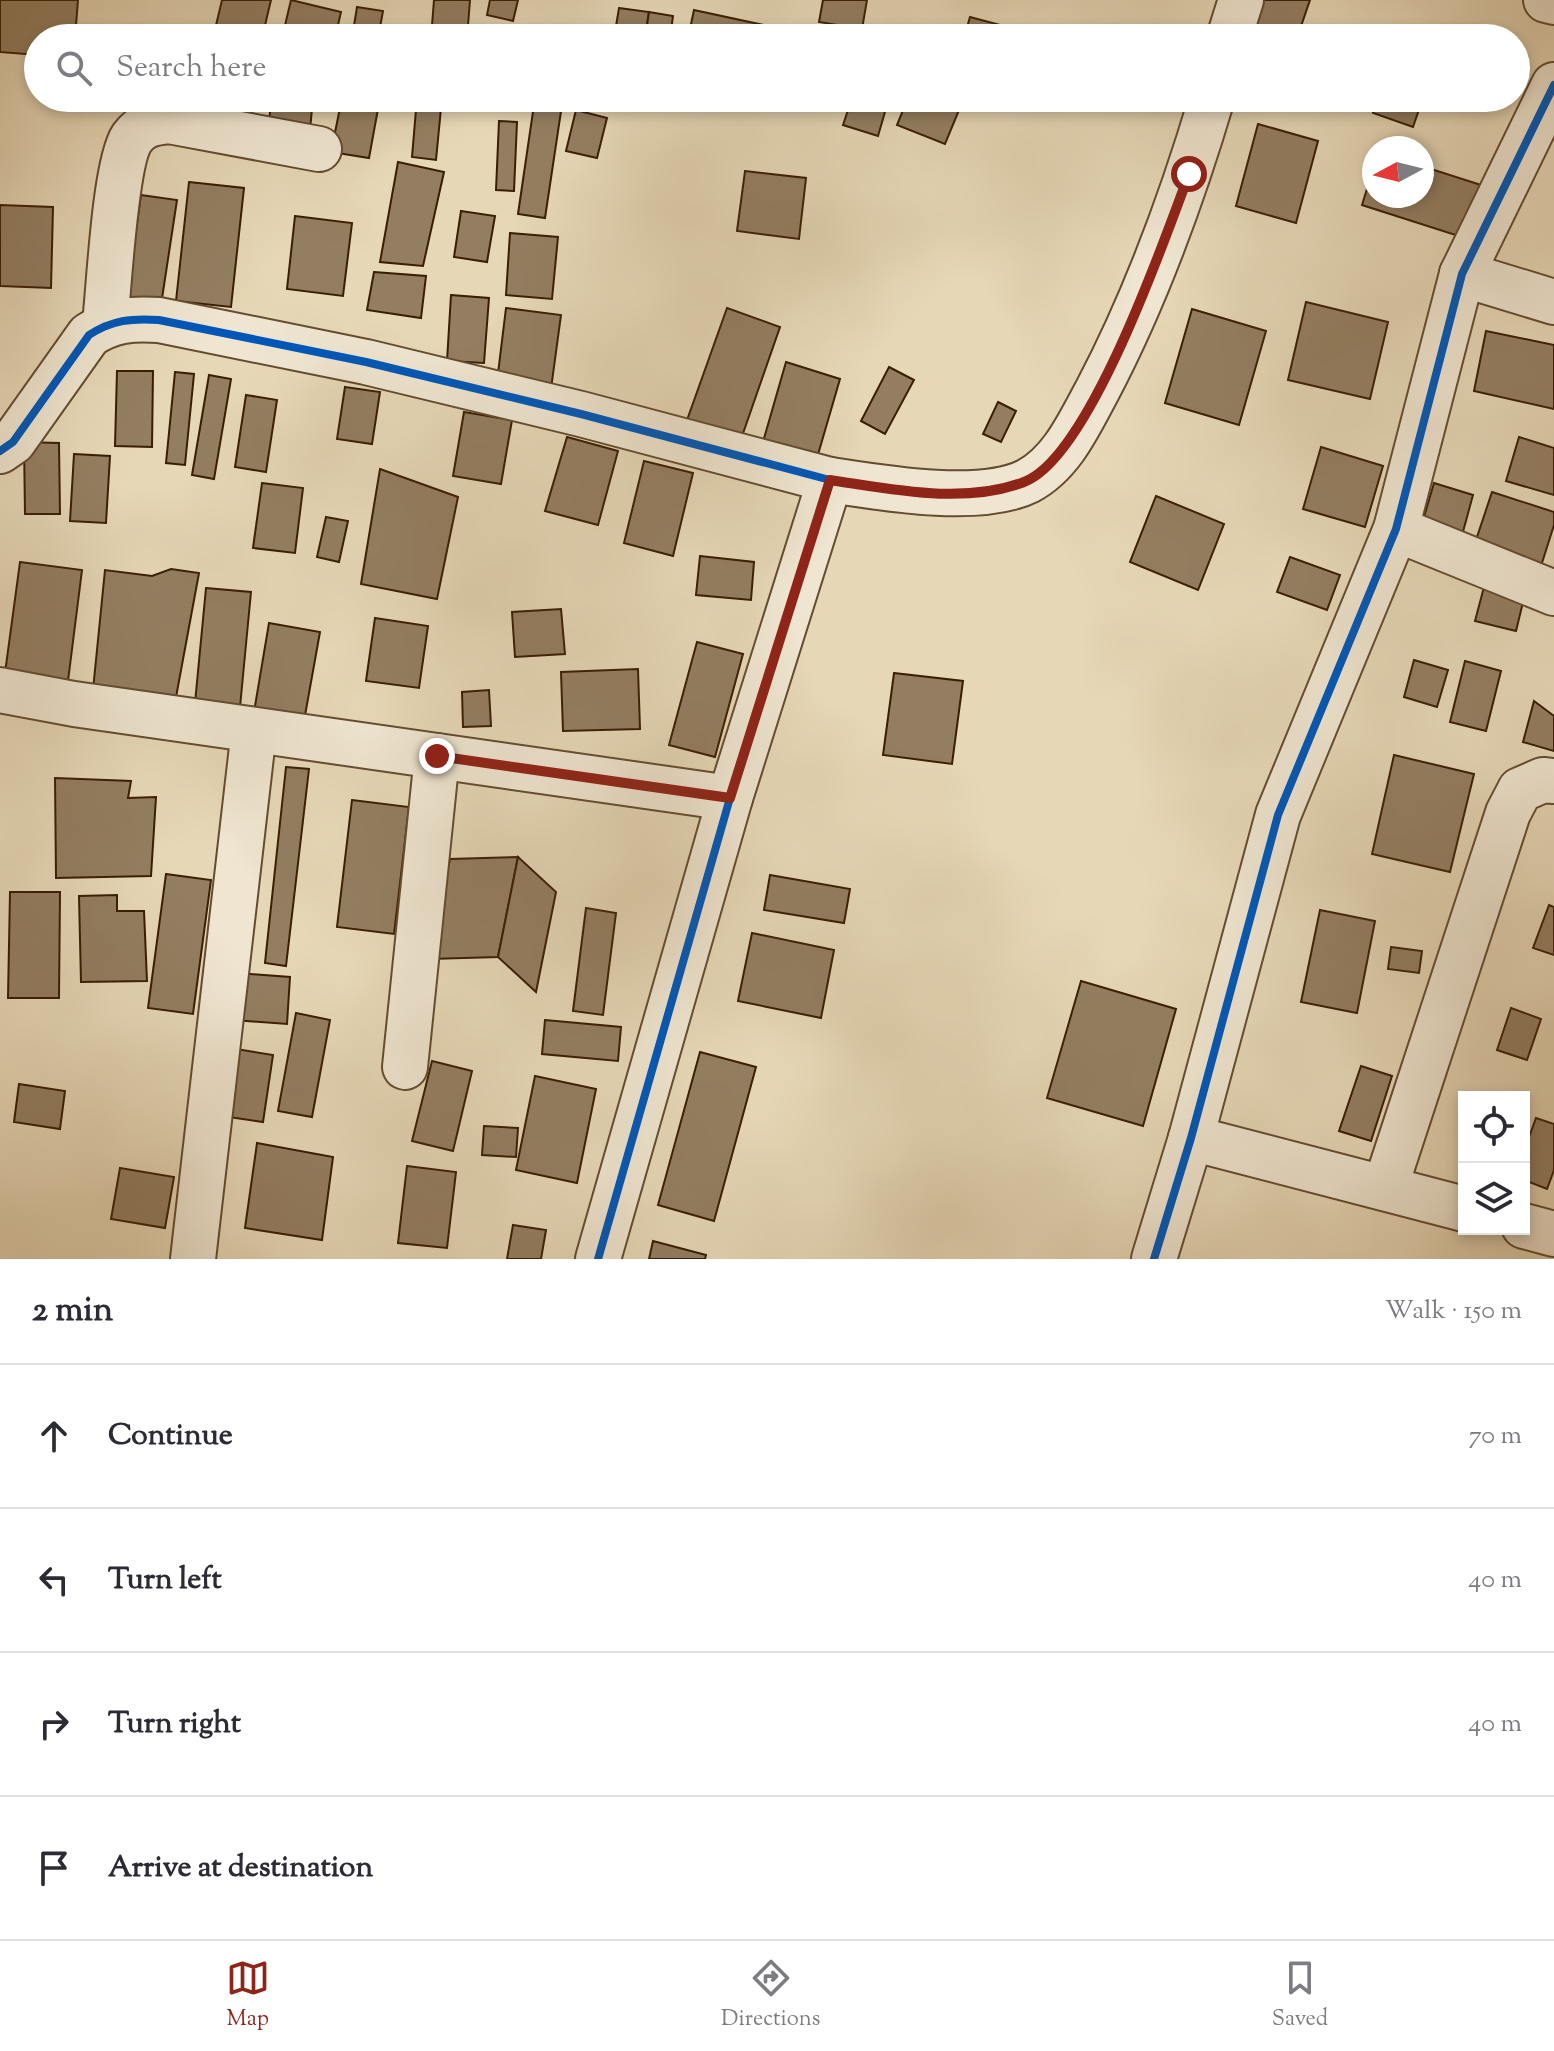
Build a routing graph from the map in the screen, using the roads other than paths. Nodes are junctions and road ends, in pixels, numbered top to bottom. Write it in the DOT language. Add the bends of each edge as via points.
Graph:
graph roads {
  1 [pos="1241,0"];
  2 [pos="1546,0"];
  3 [pos="1554,2"];
  4 [pos="1233,24"];
  5 [pos="1554,85"];
  6 [pos="1208,112"];
  7 [pos="319,149"];
  8 [pos="1462,274"];
  9 [pos="1554,302"];
  10 [pos="105,324"];
  11 [pos="0,451"];
  12 [pos="830,480"];
  13 [pos="1396,529"];
  14 [pos="1554,593"];
  15 [pos="0,690"];
  16 [pos="254,730"];
  17 [pos="437,756"];
  18 [pos="1554,781"];
  19 [pos="730,798"];
  20 [pos="405,1067"];
  21 [pos="1191,1138"];
  22 [pos="1385,1188"];
  23 [pos="1458,1207"];
  24 [pos="1530,1228"];
  25 [pos="1554,1234"];
  26 [pos="193,1259"];
  27 [pos="598,1259"];
  28 [pos="1154,1259"];
  1 -- 4 [label="street"];
  2 -- 3 [label="street"];
  5 -- 8 [label="street"];
  6 -- 12 [label="street" via="1125,339 1076,430 1050,466 1025,482 981,492 932,493"];
  7 -- 10 [label="street" via="169,121 146,124 130,140 121,171"];
  8 -- 9 [label="street"];
  8 -- 13 [label="street"];
  10 -- 11 [label="street" via="89,335 13,442"];
  10 -- 12 [label="street" via="159,320 366,362"];
  12 -- 19 [label="street"];
  13 -- 14 [label="street"];
  13 -- 21 [label="street" via="1278,815"];
  15 -- 16 [label="street"];
  16 -- 17 [label="street"];
  16 -- 26 [label="street"];
  17 -- 19 [label="street"];
  17 -- 20 [label="street"];
  18 -- 22 [label="street" via="1520,790 1508,813"];
  19 -- 27 [label="street"];
  21 -- 22 [label="street"];
  21 -- 28 [label="street"];
  22 -- 23 [label="street"];
  24 -- 25 [label="street"];
}
